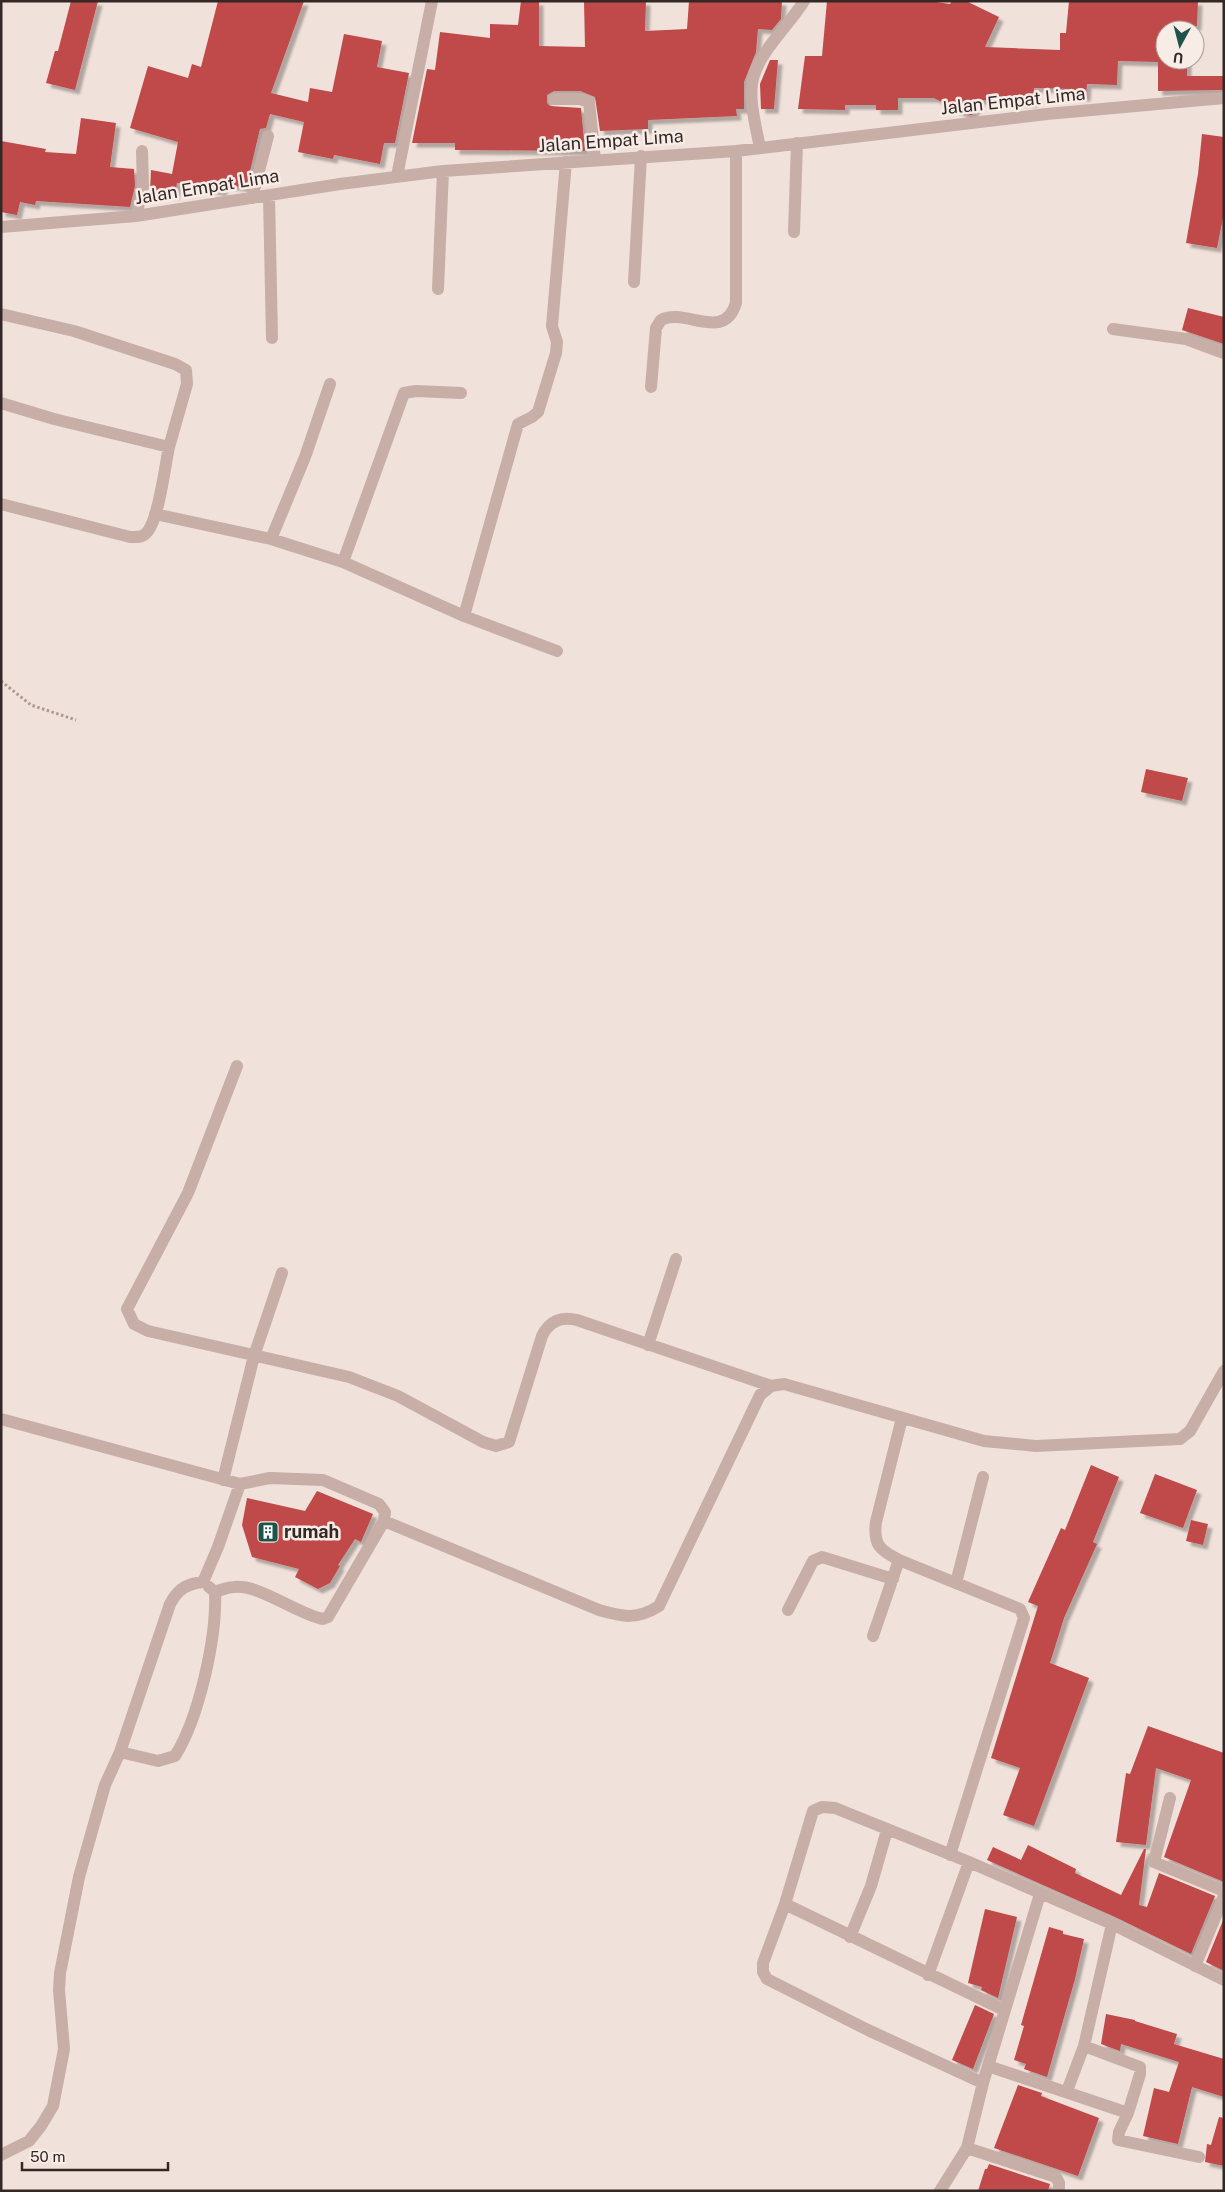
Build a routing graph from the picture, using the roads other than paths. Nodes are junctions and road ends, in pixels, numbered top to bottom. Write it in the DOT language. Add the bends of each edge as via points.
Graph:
graph roads {
  1 [pos="432,1"];
  2 [pos="804,1"];
  3 [pos="1224,98"];
  4 [pos="554,99"];
  5 [pos="268,136"];
  6 [pos="797,143"];
  7 [pos="760,148"];
  8 [pos="142,151"];
  9 [pos="736,151"];
  10 [pos="640,156"];
  11 [pos="594,160"];
  12 [pos="566,162"];
  13 [pos="443,171"];
  14 [pos="397,176"];
  15 [pos="269,196"];
  16 [pos="252,198"];
  17 [pos="136,216"];
  18 [pos="1,227"];
  19 [pos="794,232"];
  20 [pos="634,282"];
  21 [pos="438,289"];
  22 [pos="1,314"];
  23 [pos="1113,329"];
  24 [pos="272,338"];
  25 [pos="1224,353"];
  26 [pos="330,384"];
  27 [pos="651,387"];
  28 [pos="462,393"];
  29 [pos="1,403"];
  30 [pos="169,447"];
  31 [pos="1,504"];
  32 [pos="155,514"];
  33 [pos="271,540"];
  34 [pos="343,562"];
  35 [pos="464,616"];
  36 [pos="557,651"];
  37 [pos="237,1066"];
  38 [pos="676,1259"];
  39 [pos="282,1273"];
  40 [pos="648,1345"];
  41 [pos="254,1356"];
  42 [pos="1224,1370"];
  43 [pos="771,1386"];
  44 [pos="902,1418"];
  45 [pos="1,1419"];
  46 [pos="983,1477"];
  47 [pos="223,1480"];
  48 [pos="240,1484"];
  49 [pos="384,1521"];
  50 [pos="899,1560"];
  51 [pos="893,1579"];
  52 [pos="203,1582"];
  53 [pos="956,1583"];
  54 [pos="215,1592"];
  55 [pos="788,1610"];
  56 [pos="873,1636"];
  57 [pos="120,1752"];
  58 [pos="1170,1798"];
  59 [pos="887,1830"];
  60 [pos="950,1855"];
  61 [pos="969,1862"];
  62 [pos="1224,1891"];
  63 [pos="1040,1894"];
  64 [pos="1224,1896"];
  65 [pos="785,1904"];
  66 [pos="1112,1924"];
  67 [pos="850,1937"];
  68 [pos="1195,1966"];
  69 [pos="928,1975"];
  70 [pos="1224,1980"];
  71 [pos="1004,2010"];
  72 [pos="1084,2046"];
  73 [pos="988,2066"];
  74 [pos="983,2083"];
  75 [pos="1067,2092"];
  76 [pos="1128,2113"];
  77 [pos="967,2148"];
  78 [pos="1,2155"];
  79 [pos="1199,2157"];
  80 [pos="940,2191"];
  81 [pos="1058,2191"];
  1 -- 14 [label="street"];
  2 -- 7 [label="street" via="773,42 754,76 754,114"];
  3 -- 6 [label="street, Jalan Empat Lima" via="1047,114"];
  4 -- 11 [label="street" via="589,102"];
  5 -- 16 [label="street"];
  6 -- 7 [label="street, Jalan Empat Lima"];
  6 -- 19 [label="street"];
  7 -- 9 [label="street, Jalan Empat Lima"];
  8 -- 17 [label="street" via="143,187"];
  9 -- 10 [label="street, Jalan Empat Lima"];
  9 -- 27 [label="street" via="734,309 719,322 661,320 656,328"];
  10 -- 11 [label="street, Jalan Empat Lima"];
  10 -- 20 [label="street"];
  11 -- 12 [label="street, Jalan Empat Lima"];
  12 -- 13 [label="street, Jalan Empat Lima"];
  12 -- 35 [label="street" via="552,326 557,342 556,353 538,412 518,424"];
  13 -- 14 [label="street, Jalan Empat Lima"];
  13 -- 21 [label="street"];
  14 -- 15 [label="street, Jalan Empat Lima"];
  15 -- 16 [label="street, Jalan Empat Lima"];
  15 -- 24 [label="street"];
  16 -- 17 [label="street, Jalan Empat Lima"];
  17 -- 18 [label="street, Jalan Empat Lima"];
  22 -- 30 [label="street" via="74,331 186,370 187,384"];
  23 -- 25 [label="street" via="1186,338"];
  26 -- 33 [label="street"];
  28 -- 34 [label="street" via="404,393"];
  29 -- 30 [label="street"];
  30 -- 32 [label="street"];
  31 -- 32 [label="street" via="130,537 142,536 149,531"];
  32 -- 33 [label="street"];
  33 -- 34 [label="street"];
  34 -- 35 [label="street"];
  35 -- 36 [label="street"];
  37 -- 41 [label="street" via="188,1193 127,1310 134,1324 148,1331"];
  38 -- 40 [label="street"];
  39 -- 41 [label="street"];
  40 -- 41 [label="street" via="570,1318 550,1324 542,1336 510,1442 496,1446 466,1434 398,1396 348,1377"];
  40 -- 43 [label="street"];
  41 -- 47 [label="street"];
  42 -- 44 [label="street" via="1190,1431 1180,1439 1169,1441 1016,1445 984,1441"];
  43 -- 44 [label="street" via="784,1384"];
  43 -- 49 [label="street" via="760,1395 659,1606 647,1614 625,1616 599,1610"];
  44 -- 50 [label="street" via="874,1534 885,1553"];
  45 -- 47 [label="street"];
  46 -- 53 [label="street"];
  47 -- 48 [label="street"];
  48 -- 49 [label="street" via="270,1478 324,1480 379,1504 385,1512"];
  48 -- 52 [label="street"];
  49 -- 54 [label="street" via="328,1617 323,1619 304,1614 250,1589 234,1587"];
  50 -- 51 [label="street"];
  50 -- 53 [label="street"];
  51 -- 55 [label="street" via="817,1558"];
  51 -- 56 [label="street"];
  52 -- 54 [label="street"];
  52 -- 57 [label="street" via="189,1584 176,1592 170,1604"];
  53 -- 60 [label="street" via="1020,1609 1024,1618"];
  54 -- 57 [label="street" via="216,1608 205,1676 181,1747 175,1756 158,1761"];
  57 -- 78 [label="street" via="105,1785 88,1841 64,1951 60,1990 64,2049 53,2106 28,2141"];
  58 -- 62 [label="street" via="1154,1862"];
  59 -- 60 [label="street"];
  59 -- 65 [label="street" via="835,1808 822,1807 814,1811"];
  59 -- 67 [label="street" via="871,1886"];
  60 -- 61 [label="street"];
  61 -- 63 [label="street"];
  61 -- 69 [label="street"];
  63 -- 66 [label="street"];
  63 -- 71 [label="street"];
  64 -- 68 [label="street"];
  65 -- 67 [label="street"];
  65 -- 74 [label="street" via="763,1963 767,1979"];
  66 -- 68 [label="street"];
  66 -- 72 [label="street"];
  67 -- 69 [label="street"];
  68 -- 70 [label="street"];
  69 -- 71 [label="street"];
  71 -- 73 [label="street"];
  72 -- 75 [label="street"];
  72 -- 76 [label="street" via="1140,2067"];
  73 -- 74 [label="street"];
  73 -- 75 [label="street"];
  74 -- 77 [label="street"];
  75 -- 76 [label="street"];
  76 -- 79 [label="street" via="1118,2140"];
  77 -- 80 [label="street"];
  77 -- 81 [label="street" via="1056,2177"];
}
